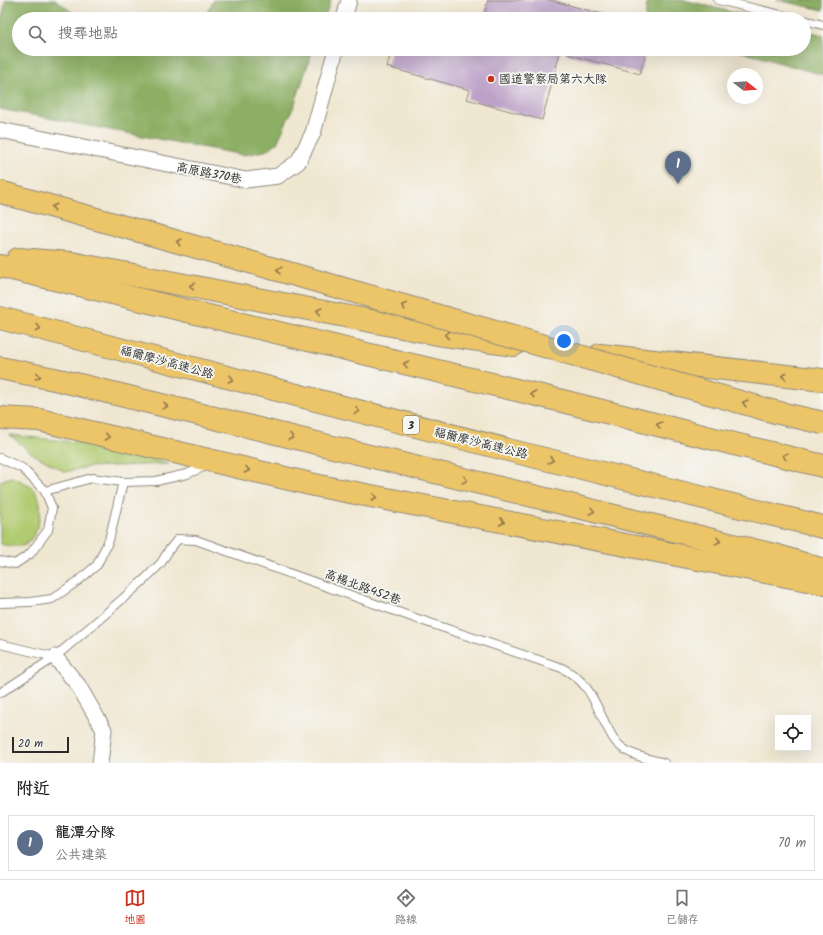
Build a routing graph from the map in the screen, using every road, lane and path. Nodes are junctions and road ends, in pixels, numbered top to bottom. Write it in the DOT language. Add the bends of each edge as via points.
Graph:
graph roads {
  1 [pos="349,0"];
  2 [pos="718,0"];
  3 [pos="346,12"];
  4 [pos="769,12"];
  5 [pos="811,22"];
  6 [pos="823,25"];
  7 [pos="334,56"];
  8 [pos="0,130"];
  9 [pos="0,192"];
  10 [pos="0,258"];
  11 [pos="0,266"];
  12 [pos="0,318"];
  13 [pos="0,368"];
  14 [pos="823,380"];
  15 [pos="0,404"];
  16 [pos="0,418"];
  17 [pos="823,423"];
  18 [pos="79,430"];
  19 [pos="0,458"];
  20 [pos="215,462"];
  21 [pos="823,466"];
  22 [pos="123,482"];
  23 [pos="45,490"];
  24 [pos="823,527"];
  25 [pos="0,562"];
  26 [pos="823,570"];
  27 [pos="823,583"];
  28 [pos="0,603"];
  29 [pos="0,644"];
  30 [pos="55,657"];
  31 [pos="0,692"];
  32 [pos="100,763"];
  33 [pos="664,763"];
  1 -- 3 [label="street"];
  2 -- 4 [label="lane"];
  5 -- 6 [label="lane"];
  7 -- 8 [label="street, 高原路370巷" via="313,133 298,162 278,176 246,180"];
  17 -- 9 [label="highway, one-way, bridge" via="776,412"];
  14 -- 10 [label="highway, one-way" via="438,334 71,263"];
  21 -- 11 [label="highway, one-way"];
  12 -- 24 [label="highway, 福爾摩沙高速公路 / 3, one-way" via="516,452"];
  13 -- 26 [label="highway, one-way" via="59,380 778,556"];
  15 -- 18 [label="highway" via="25,408"];
  16 -- 18 [label="highway" via="39,420"];
  18 -- 20 [label="highway, one-way"];
  19 -- 23 [label="lane" via="22,468"];
  20 -- 22 [label="lane" via="187,474 156,481"];
  20 -- 27 [label="highway, one-way" via="319,486"];
  22 -- 23 [label="lane" via="92,478"];
  22 -- 28 [label="lane" via="109,540 97,565 52,599"];
  23 -- 25 [label="lane" via="52,508 48,530 30,554 15,564"];
  29 -- 30 [label="lane"];
  30 -- 31 [label="lane"];
  30 -- 32 [label="street" via="78,685 104,730"];
  30 -- 33 [label="lane, 高楊北路452巷" via="144,580 161,563 178,539 196,540 562,668 574,674 585,685 619,746 633,754"];
}
